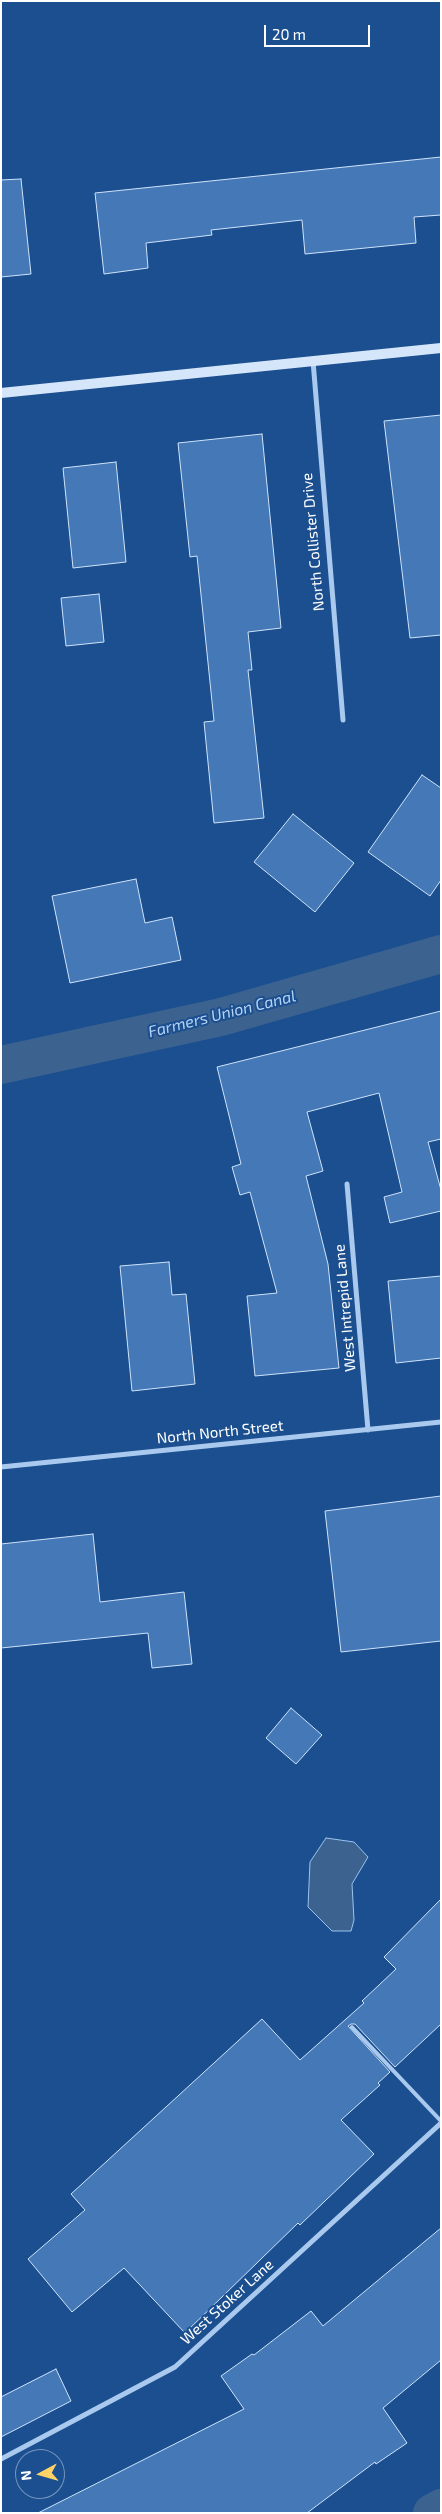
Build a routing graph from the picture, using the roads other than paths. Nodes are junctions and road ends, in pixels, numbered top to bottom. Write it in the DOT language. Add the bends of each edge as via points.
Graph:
graph roads {
  1 [pos="441,348"];
  2 [pos="313,361"];
  3 [pos="1,393"];
  4 [pos="342,720"];
  5 [pos="347,1184"];
  6 [pos="441,1422"];
  7 [pos="368,1430"];
  8 [pos="1,1467"];
  9 [pos="352,2027"];
  10 [pos="441,2122"];
  11 [pos="1,2459"];
  1 -- 2 [label="street"];
  2 -- 3 [label="street"];
  2 -- 4 [label="street, North Collister Drive"];
  5 -- 7 [label="street, West Intrepid Lane"];
  6 -- 7 [label="street, North North Street"];
  7 -- 8 [label="street, North North Street"];
  9 -- 10 [label="lane"];
  10 -- 11 [label="street, West Stoker Lane" via="175,2367"];
}
